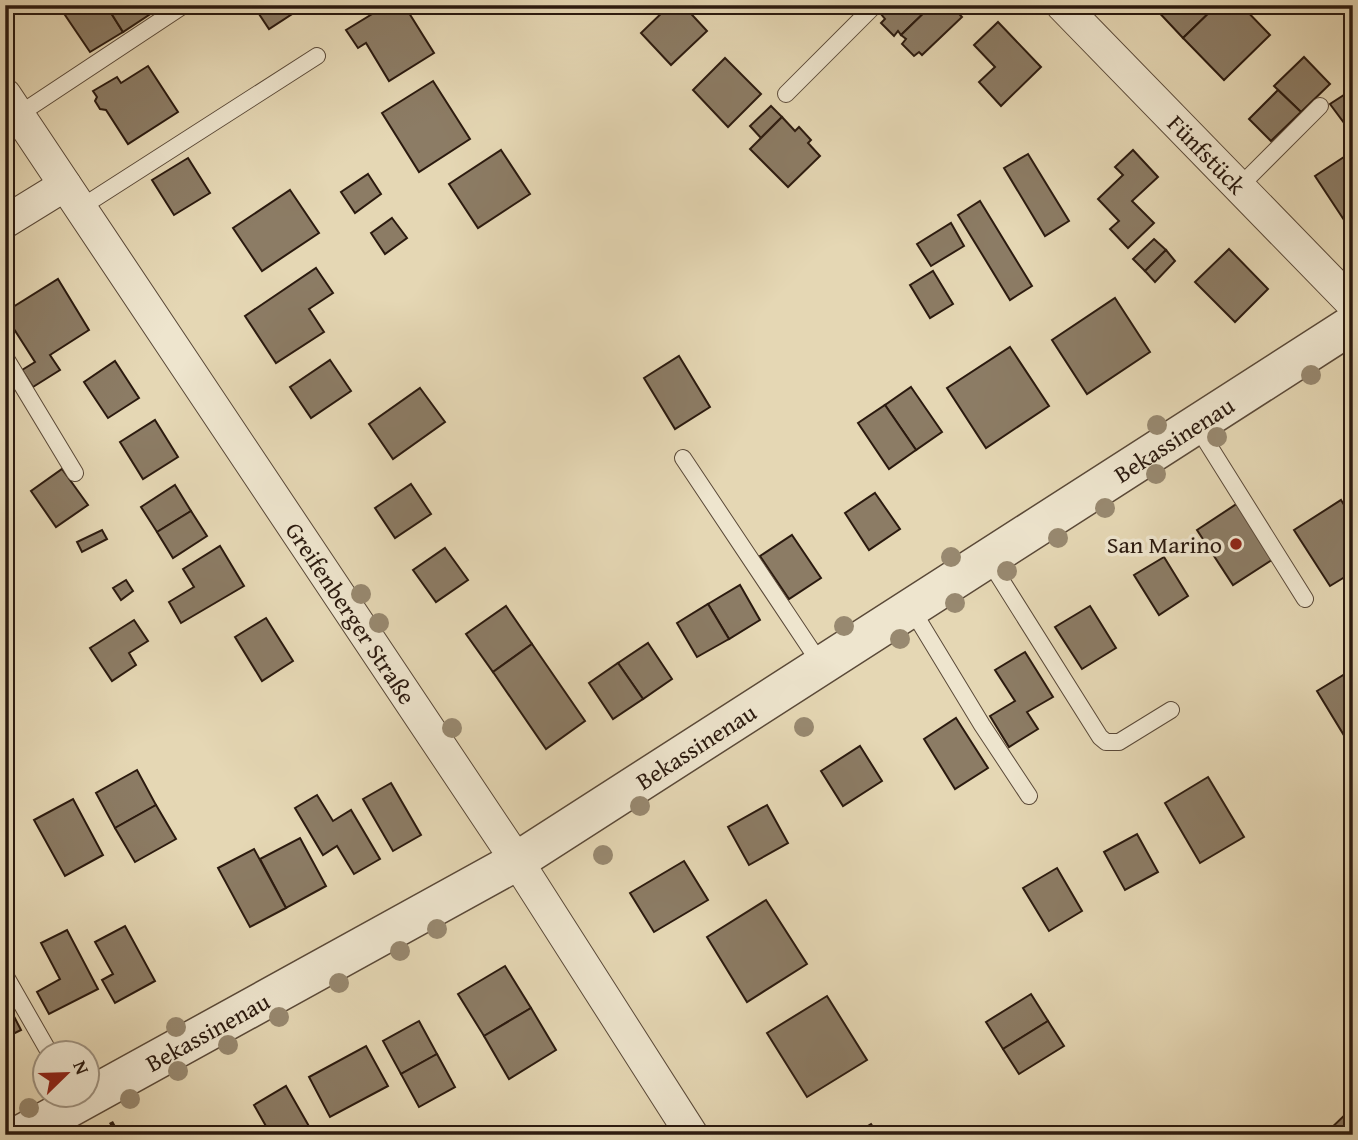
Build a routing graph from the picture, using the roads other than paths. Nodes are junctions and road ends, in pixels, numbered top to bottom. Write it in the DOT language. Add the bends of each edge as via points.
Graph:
graph roads {
  1 [pos="184,5"];
  2 [pos="875,5"];
  3 [pos="1062,5"];
  4 [pos="317,56"];
  5 [pos="786,94"];
  6 [pos="12,105"];
  7 [pos="1320,106"];
  8 [pos="1239,187"];
  9 [pos="73,197"];
  10 [pos="5,222"];
  11 [pos="1353,304"];
  12 [pos="1353,324"];
  13 [pos="5,357"];
  14 [pos="1196,425"];
  15 [pos="684,458"];
  16 [pos="75,474"];
  17 [pos="988,559"];
  18 [pos="1305,598"];
  19 [pos="911,608"];
  20 [pos="822,666"];
  21 [pos="1171,710"];
  22 [pos="1029,796"];
  23 [pos="517,861"];
  24 [pos="5,975"];
  25 [pos="41,1038"];
  26 [pos="102,1097"];
  27 [pos="82,1108"];
  28 [pos="20,1135"];
  29 [pos="692,1135"];
  1 -- 6 [label="lane"];
  2 -- 5 [label="lane"];
  3 -- 8 [label="street, Fünfstück"];
  4 -- 9 [label="lane"];
  6 -- 9 [label="street, Greifenberger Straße"];
  7 -- 8 [label="lane"];
  8 -- 11 [label="street, Fünfstück"];
  9 -- 10 [label="street"];
  9 -- 23 [label="street, Greifenberger Straße"];
  12 -- 14 [label="street, Bekassinenau"];
  13 -- 16 [label="lane"];
  14 -- 17 [label="street, Bekassinenau"];
  14 -- 18 [label="lane"];
  15 -- 20 [label="lane"];
  17 -- 19 [label="street, Bekassinenau"];
  17 -- 21 [label="lane" via="1106,742 1119,742"];
  19 -- 20 [label="street, Bekassinenau"];
  19 -- 22 [label="lane"];
  20 -- 23 [label="street, Bekassinenau"];
  23 -- 26 [label="street, Bekassinenau"];
  23 -- 29 [label="street, Greifenberger Straße"];
  24 -- 25 [label="lane"];
  27 -- 28 [label="street, Bekassinenau"];
}
